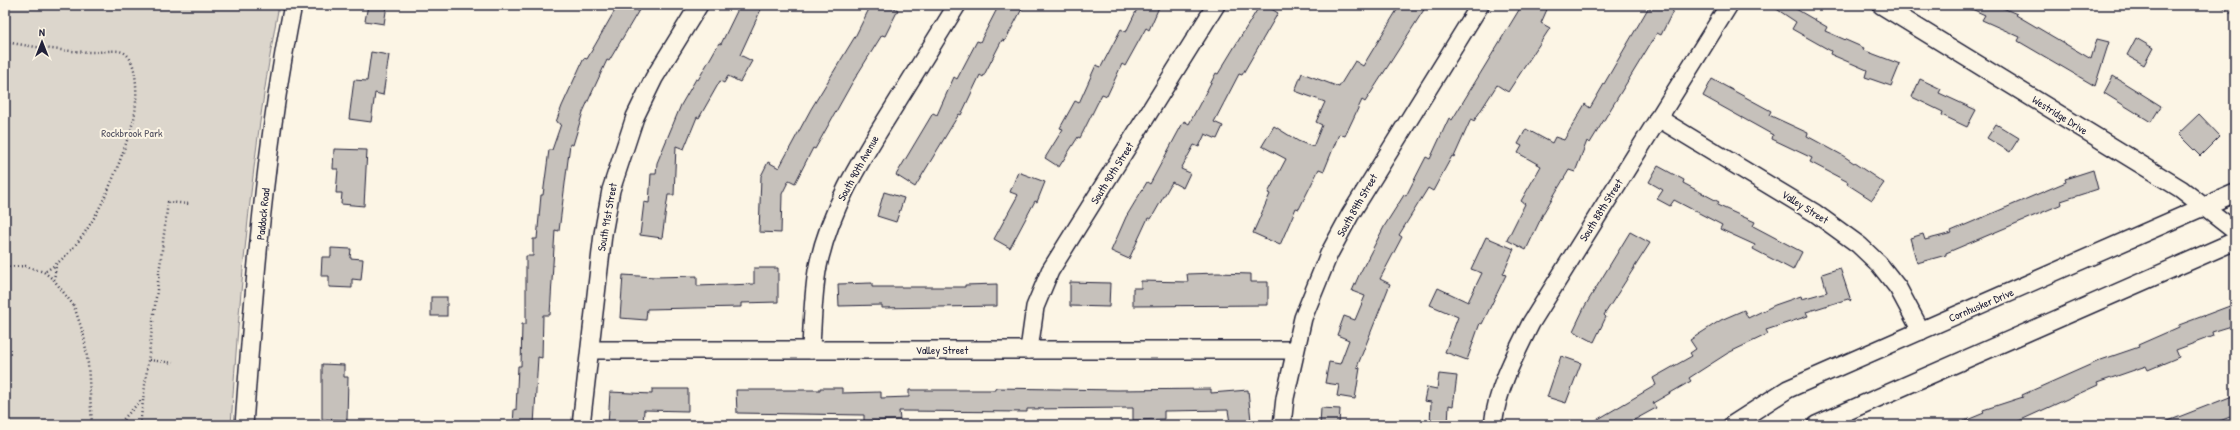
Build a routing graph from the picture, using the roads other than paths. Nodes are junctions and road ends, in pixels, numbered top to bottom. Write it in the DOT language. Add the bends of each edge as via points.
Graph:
graph roads {
  1 [pos="293,5"];
  2 [pos="699,5"];
  3 [pos="957,5"];
  4 [pos="1216,5"];
  5 [pos="1480,5"];
  6 [pos="1729,5"];
  7 [pos="1881,5"];
  8 [pos="1658,118"];
  9 [pos="2235,193"];
  10 [pos="2205,207"];
  11 [pos="2235,230"];
  12 [pos="2235,241"];
  13 [pos="1921,331"];
  14 [pos="590,350"];
  15 [pos="811,350"];
  16 [pos="1029,350"];
  17 [pos="1295,350"];
  18 [pos="244,425"];
  19 [pos="582,425"];
  20 [pos="1282,425"];
  21 [pos="1493,425"];
  22 [pos="1732,425"];
  23 [pos="1816,425"];
  1 -- 18 [label="street, Paddock Road" via="278,90 263,204"];
  2 -- 14 [label="street, South 91st Street" via="654,78 635,117 611,190 603,234"];
  3 -- 15 [label="street, South 90th Avenue" via="866,151 840,200 817,270"];
  4 -- 16 [label="street, South 90th Street" via="1050,271 1036,307"];
  5 -- 17 [label="street, South 89th Street" via="1346,221 1314,286"];
  6 -- 8 [label="street, South 88th Street"];
  7 -- 10 [label="street, Westridge Drive" via="2181,189"];
  8 -- 13 [label="street, Valley Street" via="1815,213 1859,245 1879,264 1898,288"];
  8 -- 21 [label="street, South 88th Street" via="1530,323 1512,361"];
  9 -- 10 [label="street, Cornhusker Drive"];
  10 -- 11 [label="street, Westridge Drive"];
  10 -- 13 [label="street, Cornhusker Drive"];
  12 -- 23 [label="street"];
  13 -- 22 [label="street, Cornhusker Drive" via="1788,389"];
  14 -- 15 [label="street, Valley Street"];
  14 -- 19 [label="street, South 91st Street"];
  15 -- 16 [label="street, Valley Street"];
  16 -- 17 [label="street, Valley Street"];
  17 -- 20 [label="street, South 89th Street"];
}
